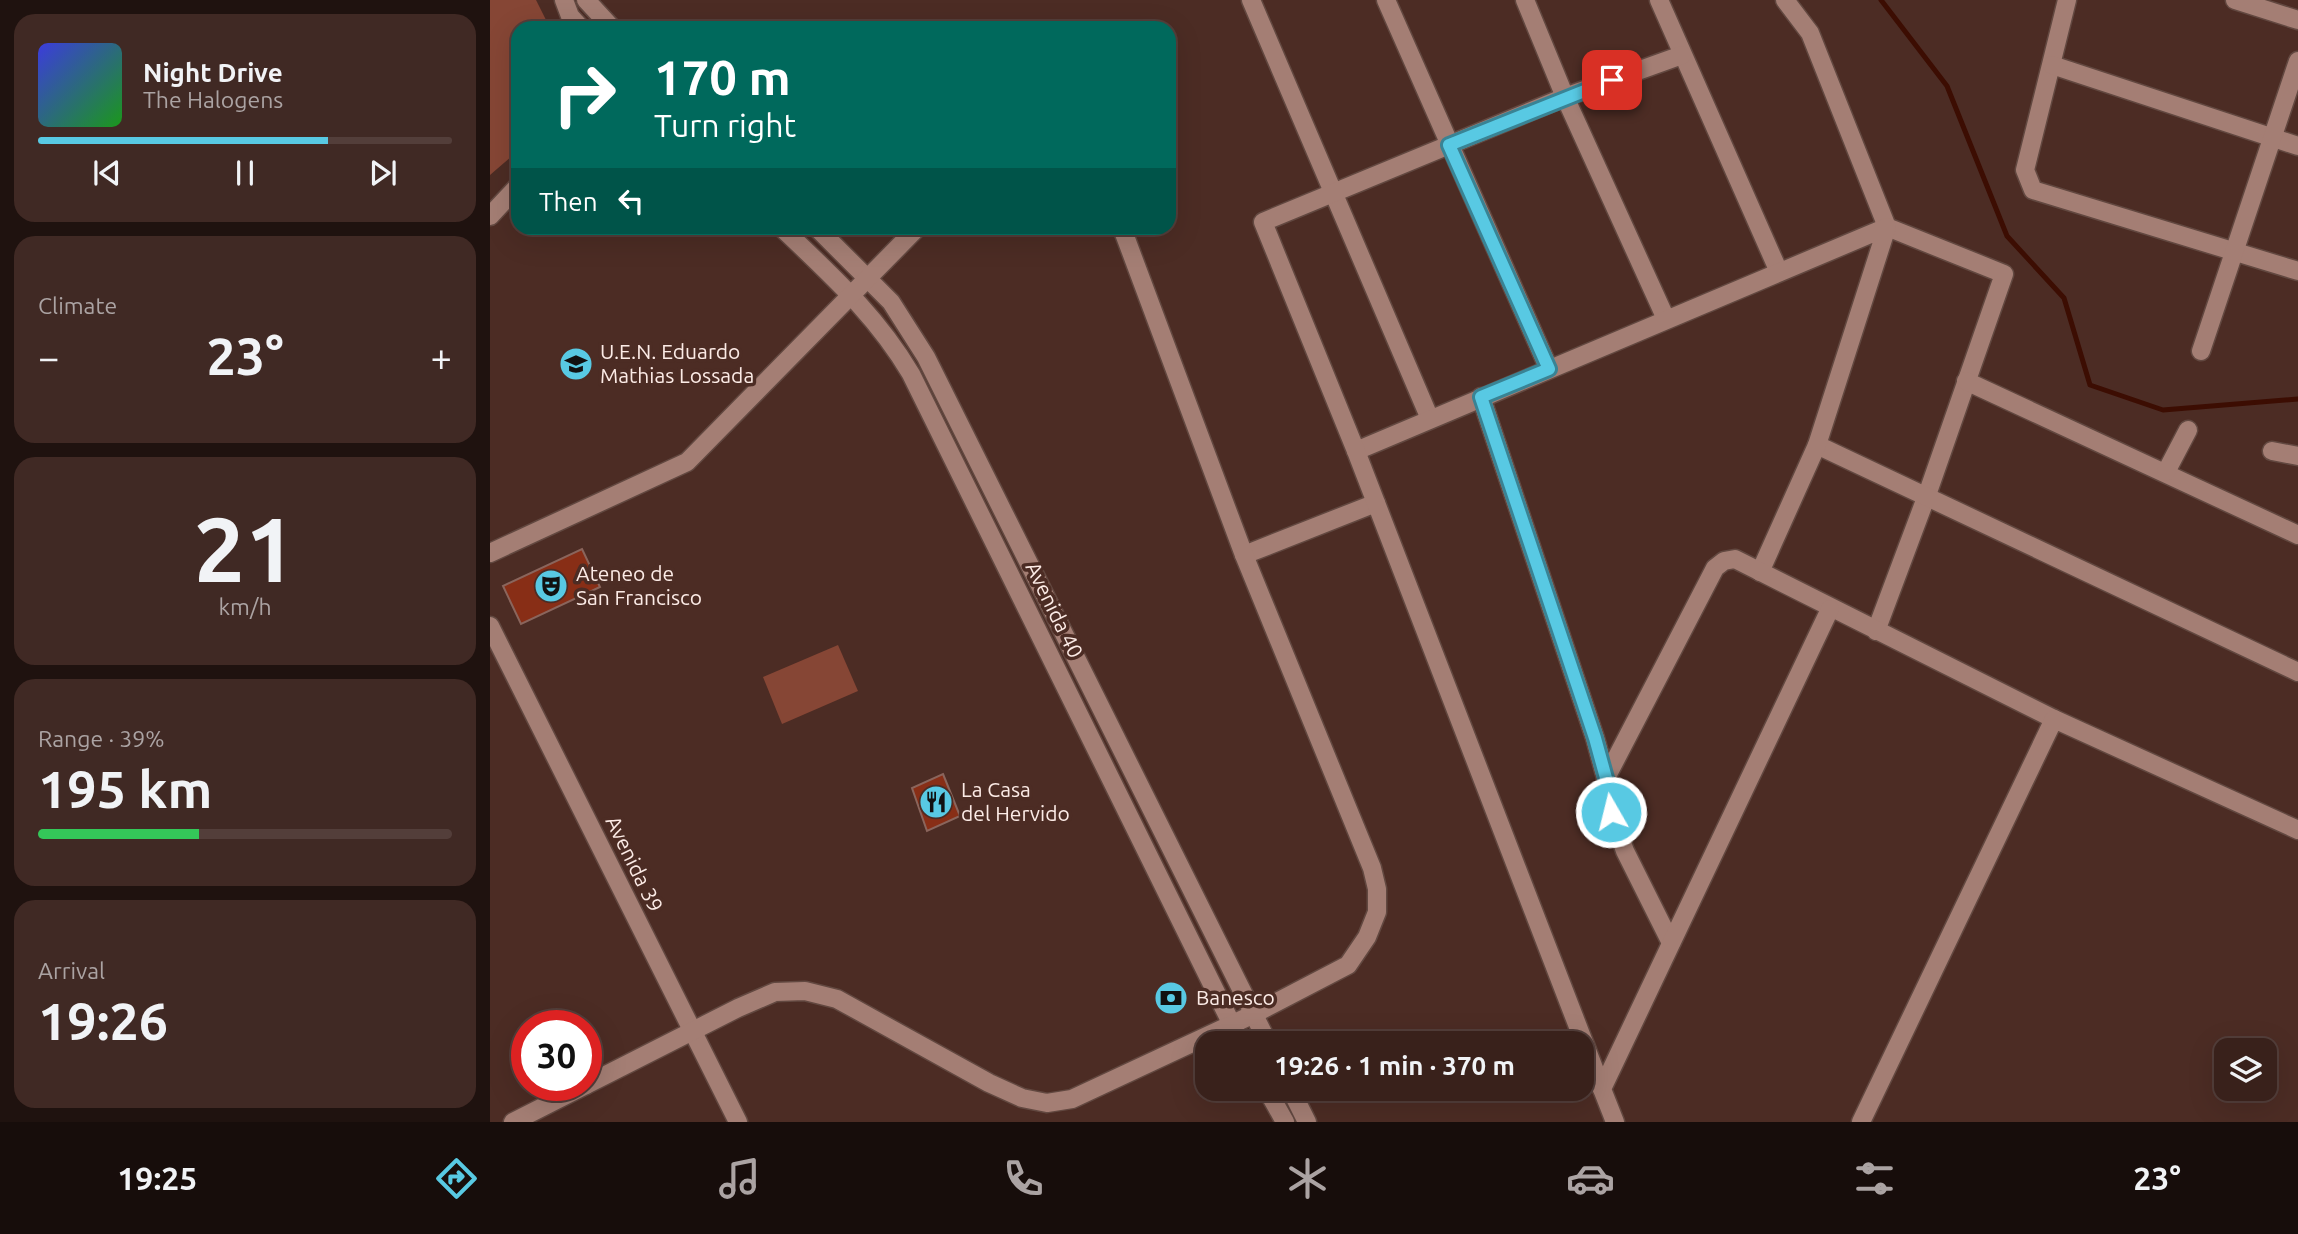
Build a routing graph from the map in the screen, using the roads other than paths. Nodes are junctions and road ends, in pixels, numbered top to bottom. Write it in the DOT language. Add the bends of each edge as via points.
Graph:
graph roads {
  1 [pos="564,0"];
  2 [pos="586,0"];
  3 [pos="1251,0"];
  4 [pos="1386,0"];
  5 [pos="1525,0"];
  6 [pos="1659,0"];
  7 [pos="1785,0"];
  8 [pos="2067,0"];
  9 [pos="2235,0"];
  10 [pos="2298,20"];
  11 [pos="575,21"];
  12 [pos="606,21"];
  13 [pos="1682,55"];
  14 [pos="2298,61"];
  15 [pos="2052,65"];
  16 [pos="1565,97"];
  17 [pos="2272,139"];
  18 [pos="1449,145"];
  19 [pos="2298,146"];
  20 [pos="1333,193"];
  21 [pos="511,194"];
  22 [pos="490,216"];
  23 [pos="1887,227"];
  24 [pos="789,235"];
  25 [pos="824,235"];
  26 [pos="910,235"];
  27 [pos="1125,235"];
  28 [pos="2234,254"];
  29 [pos="2298,271"];
  30 [pos="1779,272"];
  31 [pos="868,276"];
  32 [pos="851,295"];
  33 [pos="1666,319"];
  34 [pos="2201,351"];
  35 [pos="1549,369"];
  36 [pos="1966,381"];
  37 [pos="1481,397"];
  38 [pos="1430,419"];
  39 [pos="2188,430"];
  40 [pos="1817,445"];
  41 [pos="1356,451"];
  42 [pos="2272,451"];
  43 [pos="2298,456"];
  44 [pos="2166,472"];
  45 [pos="1927,495"];
  46 [pos="1376,503"];
  47 [pos="2298,535"];
  48 [pos="490,553"];
  49 [pos="1244,555"];
  50 [pos="1760,572"];
  51 [pos="1830,609"];
  52 [pos="490,626"];
  53 [pos="1876,632"];
  54 [pos="2298,672"];
  55 [pos="2054,719"];
  56 [pos="1606,778"];
  57 [pos="2298,830"];
  58 [pos="1671,943"];
  59 [pos="1254,1014"];
  60 [pos="1231,1024"];
  61 [pos="691,1031"];
  62 [pos="1235,1031"];
  63 [pos="1262,1031"];
  64 [pos="602,1077"];
  65 [pos="1602,1089"];
  66 [pos="554,1101"];
  67 [pos="1273,1101"];
  68 [pos="1296,1101"];
  69 [pos="513,1122"];
  70 [pos="738,1122"];
  71 [pos="1285,1122"];
  72 [pos="1307,1122"];
  73 [pos="1615,1122"];
  74 [pos="1861,1122"];
  1 -- 11 [label="street"];
  2 -- 12 [label="street"];
  3 -- 20 [label="street"];
  4 -- 18 [label="street"];
  5 -- 16 [label="street"];
  6 -- 13 [label="street"];
  7 -- 23 [label="street" via="1810,33"];
  8 -- 15 [label="street"];
  9 -- 10 [label="street"];
  13 -- 16 [label="street"];
  13 -- 30 [label="street"];
  14 -- 17 [label="street"];
  15 -- 17 [label="street"];
  15 -- 28 [label="street" via="2025,170 2033,190"];
  16 -- 18 [label="street"];
  16 -- 33 [label="street"];
  17 -- 19 [label="street"];
  17 -- 28 [label="street"];
  18 -- 20 [label="street"];
  18 -- 35 [label="street"];
  20 -- 38 [label="street"];
  20 -- 41 [label="street" via="1263,222"];
  21 -- 22 [label="street"];
  23 -- 30 [label="street"];
  23 -- 36 [label="street" via="2004,274"];
  23 -- 40 [label="street"];
  24 -- 32 [label="street, Avenida 40"];
  25 -- 31 [label="street, Avenida 40"];
  26 -- 31 [label="street"];
  27 -- 49 [label="street"];
  28 -- 29 [label="street"];
  28 -- 34 [label="street"];
  30 -- 33 [label="street"];
  31 -- 32 [label="street"];
  31 -- 59 [label="street, Avenida 40" via="891,302 926,357"];
  32 -- 48 [label="street" via="687,462"];
  32 -- 60 [label="street, Avenida 40" via="890,339 911,374"];
  33 -- 35 [label="street"];
  35 -- 37 [label="street"];
  36 -- 44 [label="street"];
  36 -- 45 [label="street"];
  37 -- 38 [label="street"];
  37 -- 56 [label="street"];
  38 -- 41 [label="street"];
  39 -- 44 [label="street"];
  40 -- 45 [label="street"];
  40 -- 50 [label="street"];
  41 -- 46 [label="street"];
  42 -- 43 [label="street"];
  44 -- 47 [label="street"];
  45 -- 53 [label="street"];
  45 -- 54 [label="street"];
  46 -- 49 [label="street"];
  46 -- 65 [label="street"];
  49 -- 59 [label="street" via="1377,889 1377,912 1348,965"];
  50 -- 51 [label="street"];
  50 -- 56 [label="street" via="1735,559 1715,568"];
  51 -- 53 [label="street"];
  51 -- 58 [label="street"];
  52 -- 61 [label="street, Avenida 39"];
  53 -- 55 [label="street"];
  55 -- 57 [label="street"];
  55 -- 74 [label="street"];
  56 -- 58 [label="street" via="1611,812 1625,851"];
  58 -- 65 [label="street"];
  59 -- 60 [label="street"];
  59 -- 63 [label="street, Avenida 40"];
  60 -- 61 [label="street" via="1072,1099 1047,1103 989,1083 837,999 805,991 775,992"];
  60 -- 62 [label="street, Avenida 40"];
  61 -- 64 [label="street"];
  61 -- 70 [label="street, Avenida 39"];
  65 -- 73 [label="street"];
  66 -- 69 [label="street"];
  67 -- 71 [label="street"];
  68 -- 72 [label="street"];
}
